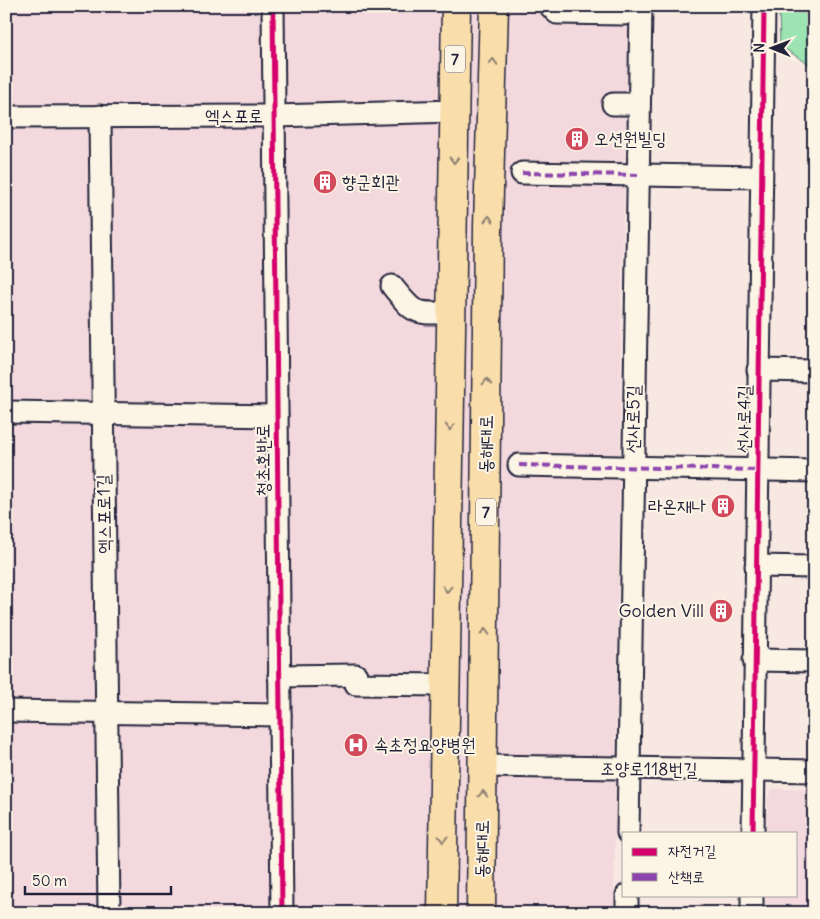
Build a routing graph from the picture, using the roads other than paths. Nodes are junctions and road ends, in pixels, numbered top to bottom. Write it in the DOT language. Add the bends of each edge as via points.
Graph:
graph roads {
  1 [pos="273,6"];
  2 [pos="456,6"];
  3 [pos="494,6"];
  4 [pos="550,6"];
  5 [pos="764,6"];
  6 [pos="632,10"];
  7 [pos="613,104"];
  8 [pos="639,104"];
  9 [pos="491,110"];
  10 [pos="454,111"];
  11 [pos="100,116"];
  12 [pos="275,116"];
  13 [pos="6,117"];
  14 [pos="522,173"];
  15 [pos="638,175"];
  16 [pos="760,177"];
  17 [pos="392,286"];
  18 [pos="451,313"];
  19 [pos="758,370"];
  20 [pos="814,370"];
  21 [pos="6,412"];
  22 [pos="102,412"];
  23 [pos="277,416"];
  24 [pos="519,465"];
  25 [pos="632,467"];
  26 [pos="757,470"];
  27 [pos="814,471"];
  28 [pos="756,566"];
  29 [pos="814,567"];
  30 [pos="754,660"];
  31 [pos="814,661"];
  32 [pos="279,676"];
  33 [pos="446,685"];
  34 [pos="6,712"];
  35 [pos="106,712"];
  36 [pos="280,715"];
  37 [pos="484,766"];
  38 [pos="628,769"];
  39 [pos="753,770"];
  40 [pos="814,771"];
  41 [pos="628,832"];
  42 [pos="753,832"];
  43 [pos="627,896"];
  44 [pos="752,896"];
  45 [pos="109,913"];
  46 [pos="282,913"];
  47 [pos="442,913"];
  48 [pos="481,913"];
  49 [pos="627,913"];
  50 [pos="752,913"];
  1 -- 12 [label="street, 청초호반로"];
  2 -- 10 [label="main road, 동해대로 / 7"];
  9 -- 3 [label="main road, 동해대로 / 7, one-way"];
  4 -- 6 [label="street" via="557,13"];
  5 -- 16 [label="street, 선사로4길"];
  6 -- 8 [label="street, 선사로5길"];
  7 -- 8 [label="street"];
  8 -- 15 [label="street, 선사로5길"];
  9 -- 10 [label="main road, 엑스포로"];
  37 -- 9 [label="main road, 동해대로 / 7, one-way"];
  10 -- 12 [label="street, 엑스포로"];
  10 -- 18 [label="main road, 동해대로 / 7, one-way"];
  11 -- 12 [label="street, 엑스포로"];
  11 -- 13 [label="street, 엑스포로"];
  11 -- 22 [label="street, 엑스포로1길"];
  12 -- 23 [label="street, 청초호반로"];
  14 -- 15 [label="street"];
  15 -- 16 [label="street"];
  15 -- 25 [label="street, 선사로5길"];
  16 -- 19 [label="street, 선사로4길"];
  17 -- 18 [label="street" via="410,315"];
  18 -- 33 [label="main road, 동해대로 / 7, one-way"];
  19 -- 20 [label="street"];
  19 -- 26 [label="street, 선사로4길"];
  21 -- 22 [label="street"];
  22 -- 23 [label="street"];
  22 -- 35 [label="street, 엑스포로1길"];
  23 -- 32 [label="street, 청초호반로"];
  24 -- 25 [label="street"];
  25 -- 26 [label="street"];
  25 -- 38 [label="street, 선사로5길"];
  26 -- 27 [label="street"];
  26 -- 28 [label="street, 선사로4길"];
  28 -- 29 [label="street"];
  28 -- 30 [label="street, 선사로4길"];
  30 -- 31 [label="street"];
  30 -- 39 [label="street, 선사로4길"];
  32 -- 33 [label="street" via="356,675 356,684"];
  32 -- 36 [label="street, 청초호반로"];
  33 -- 47 [label="main road, 동해대로 / 7, one-way"];
  34 -- 35 [label="street"];
  35 -- 36 [label="street"];
  35 -- 45 [label="street, 엑스포로1길"];
  36 -- 46 [label="street, 청초호반로"];
  37 -- 38 [label="street, 조양로118번길"];
  48 -- 37 [label="main road, 동해대로 / 7, one-way"];
  38 -- 39 [label="street, 조양로118번길"];
  38 -- 41 [label="street, 선사로5길"];
  39 -- 40 [label="street, 조양로118번길"];
  39 -- 42 [label="street, 선사로4길"];
  43 -- 49 [label="street"];
  44 -- 50 [label="street"];
}
